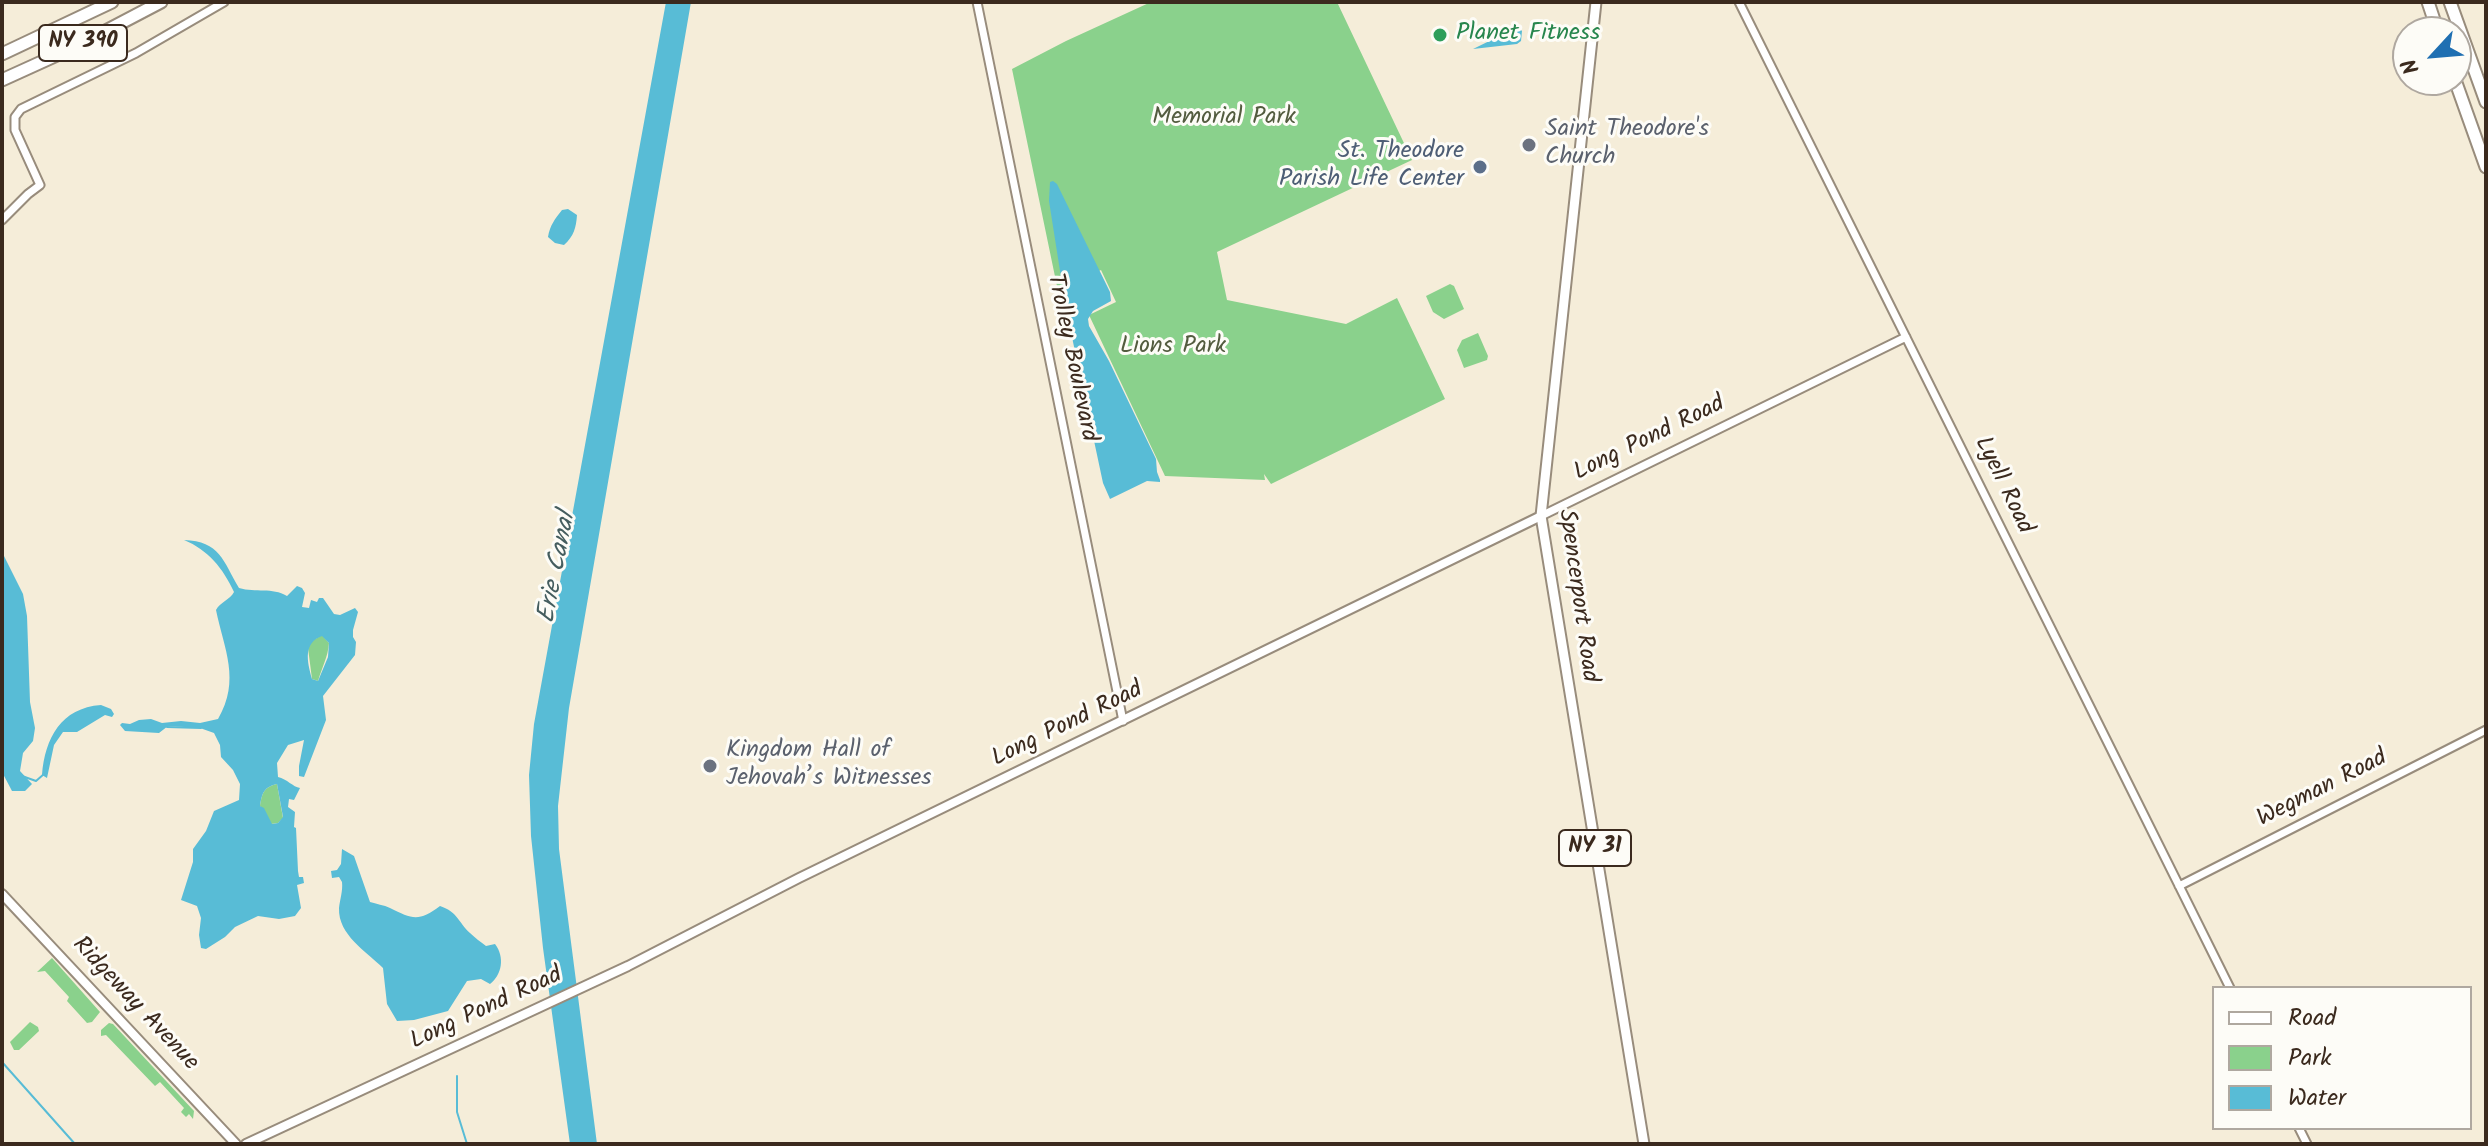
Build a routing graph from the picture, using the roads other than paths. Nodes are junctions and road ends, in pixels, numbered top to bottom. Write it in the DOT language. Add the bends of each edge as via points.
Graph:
graph roads {
  1 [pos="112,2"];
  2 [pos="161,2"];
  3 [pos="224,2"];
  4 [pos="977,2"];
  5 [pos="1596,2"];
  6 [pos="1739,2"];
  7 [pos="2450,2"];
  8 [pos="2,54"];
  9 [pos="2,80"];
  10 [pos="2461,96"];
  11 [pos="2486,102"];
  12 [pos="2486,167"];
  13 [pos="2,220"];
  14 [pos="1906,337"];
  15 [pos="1541,516"];
  16 [pos="1123,721"];
  17 [pos="2486,730"];
  18 [pos="2179,886"];
  19 [pos="2,894"];
  20 [pos="2229,986"];
  21 [pos="236,1144"];
  22 [pos="246,1144"];
  23 [pos="1644,1144"];
  1 -- 8 [label="highway, NY 390"];
  2 -- 9 [label="highway, NY 390"];
  3 -- 13 [label="street" via="136,53 21,109 15,130 40,185"];
  4 -- 16 [label="street, Trolley Boulevard"];
  5 -- 15 [label="main road, Spencerport Road / NY 31"];
  6 -- 14 [label="street, Lyell Road"];
  7 -- 11 [label="highway"];
  10 -- 12 [label="highway"];
  14 -- 15 [label="street, Long Pond Road"];
  14 -- 18 [label="street, Lyell Road"];
  15 -- 16 [label="main road, Long Pond Road"];
  15 -- 23 [label="main road, Spencerport Road / NY 31"];
  16 -- 22 [label="main road, Long Pond Road" via="587,986"];
  17 -- 18 [label="street, Wegman Road"];
  18 -- 20 [label="street, Lyell Road"];
  19 -- 21 [label="main road, Ridgeway Avenue"];
}
